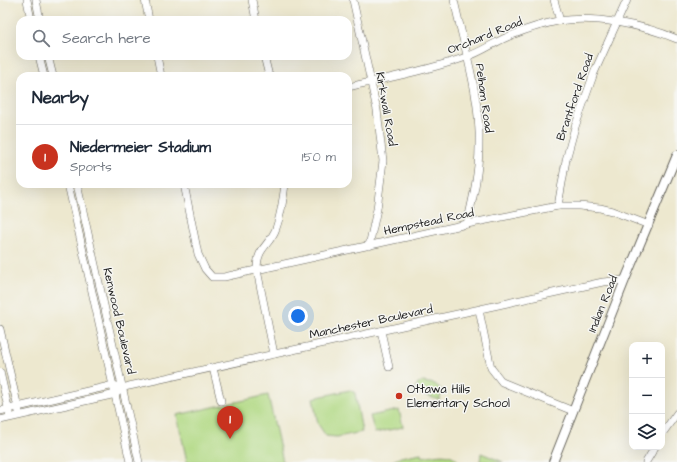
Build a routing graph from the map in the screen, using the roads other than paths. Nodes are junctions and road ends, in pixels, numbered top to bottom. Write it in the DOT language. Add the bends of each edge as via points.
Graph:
graph roads {
  1 [pos="27,0"];
  2 [pos="36,0"];
  3 [pos="145,0"];
  4 [pos="252,0"];
  5 [pos="353,0"];
  6 [pos="454,0"];
  7 [pos="554,0"];
  8 [pos="627,0"];
  9 [pos="30,16"];
  10 [pos="39,16"];
  11 [pos="148,16"];
  12 [pos="255,16"];
  13 [pos="560,21"];
  14 [pos="616,22"];
  15 [pos="677,39"];
  16 [pos="467,57"];
  17 [pos="40,60"];
  18 [pos="49,60"];
  19 [pos="158,60"];
  20 [pos="265,60"];
  21 [pos="43,72"];
  22 [pos="52,72"];
  23 [pos="160,72"];
  24 [pos="267,72"];
  25 [pos="370,82"];
  26 [pos="352,86"];
  27 [pos="677,155"];
  28 [pos="69,188"];
  29 [pos="78,188"];
  30 [pos="185,188"];
  31 [pos="285,188"];
  32 [pos="558,206"];
  33 [pos="467,224"];
  34 [pos="649,225"];
  35 [pos="368,246"];
  36 [pos="257,270"];
  37 [pos="625,280"];
  38 [pos="479,310"];
  39 [pos="0,329"];
  40 [pos="381,331"];
  41 [pos="274,354"];
  42 [pos="389,367"];
  43 [pos="213,368"];
  44 [pos="0,372"];
  45 [pos="114,385"];
  46 [pos="122,388"];
  47 [pos="116,394"];
  48 [pos="221,401"];
  49 [pos="17,407"];
  50 [pos="8,409"];
  51 [pos="0,411"];
  52 [pos="573,411"];
  53 [pos="677,413"];
  54 [pos="20,416"];
  55 [pos="10,418"];
  56 [pos="0,420"];
  57 [pos="665,430"];
  58 [pos="653,450"];
  59 [pos="130,462"];
  60 [pos="139,462"];
  61 [pos="553,462"];
  62 [pos="646,462"];
  1 -- 9 [label="street"];
  2 -- 10 [label="street"];
  3 -- 11 [label="street"];
  4 -- 12 [label="street"];
  5 -- 25 [label="street, Kirkwall Road"];
  6 -- 16 [label="street, Pelham Road"];
  7 -- 13 [label="street"];
  8 -- 14 [label="street, Brantford Road"];
  13 -- 14 [label="street, Orchard Road"];
  13 -- 16 [label="street, Orchard Road" via="510,36"];
  14 -- 15 [label="street, Orchard Road"];
  14 -- 32 [label="street, Brantford Road" via="575,127"];
  16 -- 25 [label="street, Orchard Road"];
  16 -- 33 [label="street, Pelham Road" via="478,114 479,145 476,187"];
  17 -- 21 [label="street"];
  18 -- 22 [label="street"];
  19 -- 23 [label="street"];
  20 -- 24 [label="street"];
  25 -- 26 [label="street, Orchard Road"];
  25 -- 35 [label="street, Kirkwall Road" via="380,128 383,161 377,209"];
  27 -- 34 [label="street, Indian Road"];
  28 -- 45 [label="street, Kenwood Boulevard"];
  29 -- 46 [label="street, Kenwood Boulevard"];
  30 -- 36 [label="street, Hempstead Road" via="198,254 212,277"];
  31 -- 36 [label="street" via="275,231 258,256"];
  32 -- 33 [label="street, Hempstead Road"];
  32 -- 34 [label="street, Hempstead Road" via="600,208"];
  33 -- 35 [label="street, Hempstead Road"];
  34 -- 37 [label="street, Indian Road"];
  35 -- 36 [label="street, Hempstead Road"];
  36 -- 41 [label="street"];
  37 -- 38 [label="street, Manchester Boulevard" via="603,282"];
  37 -- 52 [label="street, Indian Road"];
  38 -- 40 [label="street, Manchester Boulevard"];
  38 -- 52 [label="street" via="491,368 502,382"];
  39 -- 49 [label="street"];
  40 -- 41 [label="street, Manchester Boulevard"];
  40 -- 42 [label="street"];
  41 -- 43 [label="street, Manchester Boulevard"];
  43 -- 46 [label="street, Manchester Boulevard"];
  43 -- 48 [label="street"];
  44 -- 50 [label="street"];
  45 -- 46 [label="street"];
  45 -- 47 [label="street, Kenwood Boulevard"];
  45 -- 49 [label="street"];
  46 -- 47 [label="street"];
  46 -- 60 [label="street, Kenwood Boulevard"];
  47 -- 54 [label="street"];
  47 -- 59 [label="street, Kenwood Boulevard"];
  49 -- 50 [label="street"];
  49 -- 54 [label="street"];
  50 -- 51 [label="street"];
  50 -- 55 [label="street"];
  52 -- 61 [label="street, Indian Road"];
  53 -- 57 [label="street"];
  54 -- 55 [label="street"];
  55 -- 56 [label="street"];
  58 -- 62 [label="street"];
}
